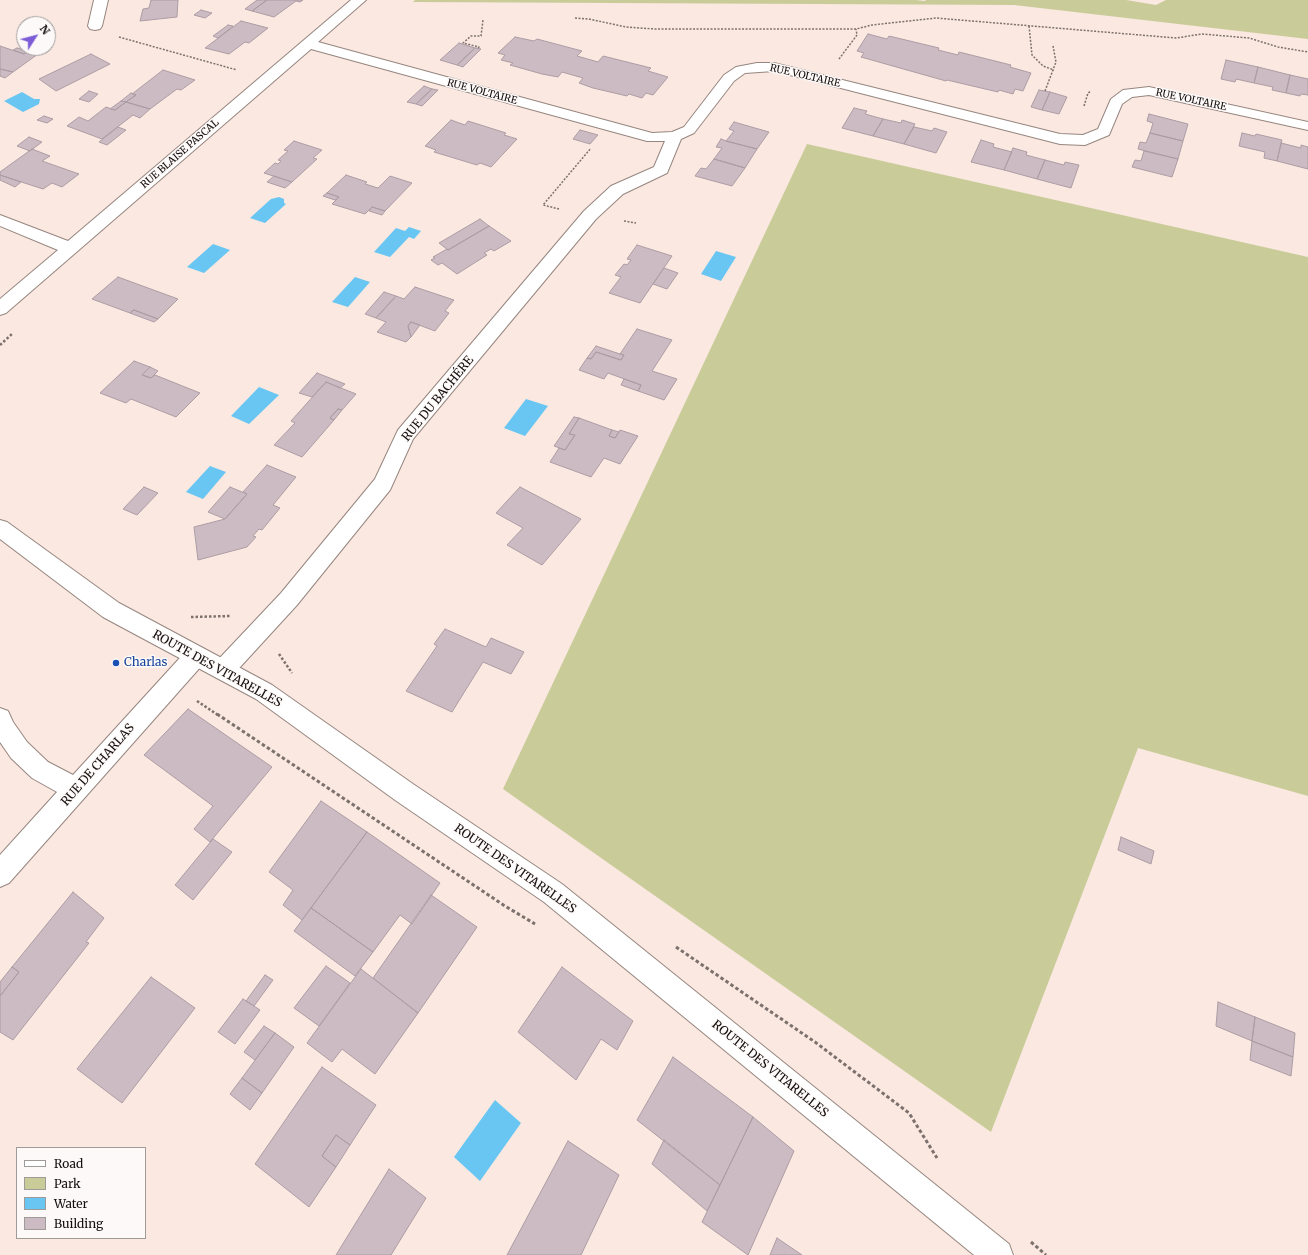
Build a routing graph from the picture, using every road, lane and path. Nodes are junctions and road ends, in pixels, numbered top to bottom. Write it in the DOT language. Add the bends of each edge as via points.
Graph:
graph roads {
  1 [pos="101,0"];
  2 [pos="359,0"];
  3 [pos="575,18"];
  4 [pos="483,20"];
  5 [pos="95,26"];
  6 [pos="1029,26"];
  7 [pos="856,29"];
  8 [pos="308,44"];
  9 [pos="1053,46"];
  10 [pos="478,48"];
  11 [pos="1308,52"];
  12 [pos="839,59"];
  13 [pos="1054,70"];
  14 [pos="264,81"];
  15 [pos="1045,91"];
  16 [pos="1308,126"];
  17 [pos="676,136"];
  18 [pos="592,146"];
  19 [pos="590,215"];
  20 [pos="0,220"];
  21 [pos="636,223"];
  22 [pos="70,248"];
  23 [pos="0,309"];
  24 [pos="0,528"];
  25 [pos="196,656"];
  26 [pos="223,670"];
  27 [pos="168,685"];
  28 [pos="0,719"];
  29 [pos="77,790"];
  30 [pos="0,874"];
  31 [pos="542,928"];
  32 [pos="998,1255"];
  1 -- 5 [label="street"];
  2 -- 8 [label="street, RUE BLAISE PASCAL"];
  3 -- 7 [label="path" via="656,29"];
  4 -- 10 [label="path" via="482,36 471,36 463,43"];
  5 -- 14 [label="path" via="105,33 245,72"];
  6 -- 7 [label="path" via="936,18"];
  6 -- 11 [label="path" via="1176,38 1202,34 1249,38 1278,47"];
  6 -- 13 [label="path" via="1032,55 1043,66"];
  7 -- 12 [label="path" via="857,35"];
  8 -- 14 [label="street, RUE BLAISE PASCAL"];
  8 -- 17 [label="street, RUE VOLTAIRE" via="652,138"];
  9 -- 13 [label="path" via="1056,62"];
  13 -- 15 [label="path"];
  14 -- 22 [label="street, RUE BLAISE PASCAL"];
  16 -- 17 [label="street, RUE VOLTAIRE" via="1149,91 1128,93 1116,102 1104,132 1085,140 1060,139 780,68 757,67 741,70 729,78 689,130"];
  17 -- 19 [label="street, RUE DU BACHÉRE" via="661,170 617,190"];
  18 -- 19 [label="path" via="543,205"];
  19 -- 21 [label="path"];
  19 -- 26 [label="street, RUE DU BACHÉRE" via="405,435 383,484 289,599"];
  20 -- 22 [label="street"];
  22 -- 23 [label="street, RUE BLAISE PASCAL"];
  24 -- 25 [label="street, ROUTE DES VITARELLES" via="111,610"];
  25 -- 26 [label="street, ROUTE DES VITARELLES"];
  25 -- 27 [label="street, RUE DE CHARLAS"];
  26 -- 32 [label="street, ROUTE DES VITARELLES" via="264,692 552,893"];
  27 -- 29 [label="street, RUE DE CHARLAS"];
  27 -- 31 [label="path" via="192,698"];
  28 -- 29 [label="street" via="19,750 40,770"];
  29 -- 30 [label="street, RUE DE CHARLAS"];
}
